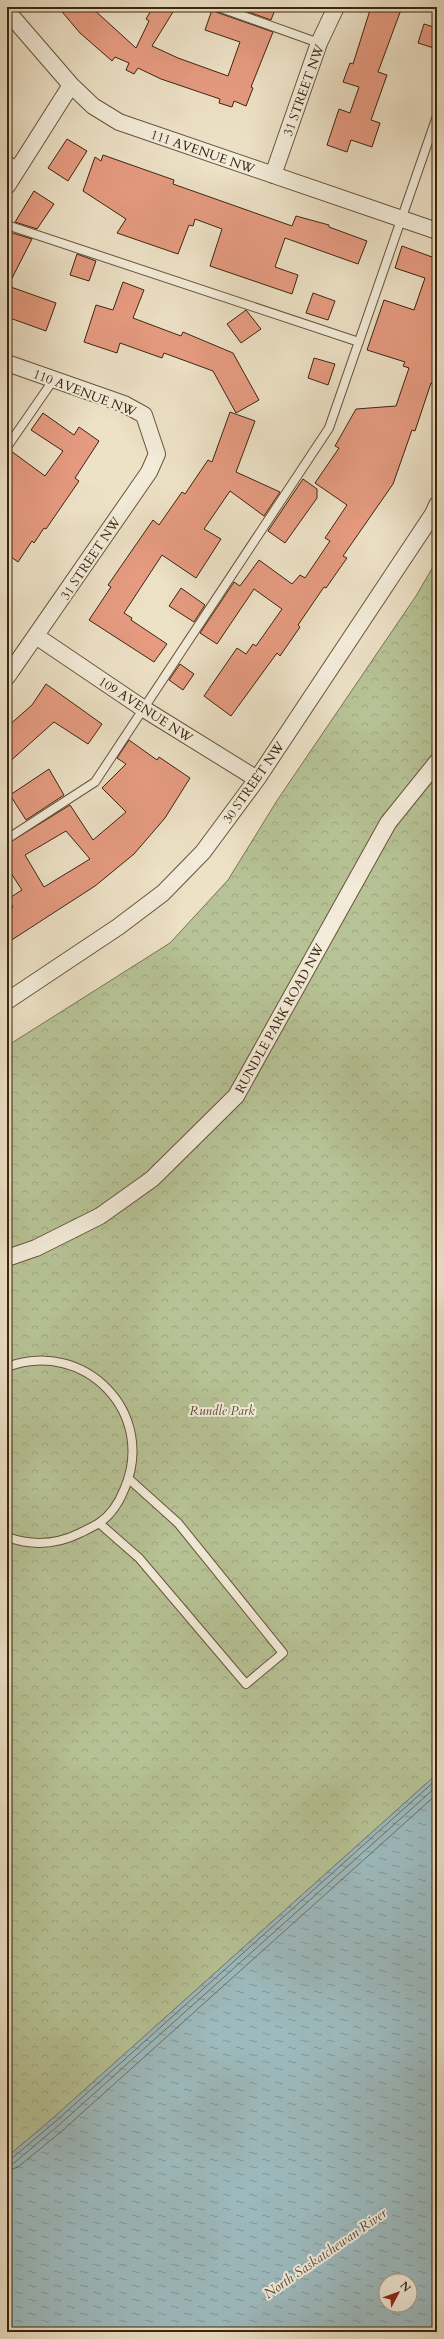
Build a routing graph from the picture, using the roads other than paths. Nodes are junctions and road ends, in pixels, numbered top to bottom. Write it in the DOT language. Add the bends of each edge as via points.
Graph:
graph roads {
  1 [pos="218,7"];
  2 [pos="336,7"];
  3 [pos="7,11"];
  4 [pos="319,43"];
  5 [pos="71,85"];
  6 [pos="437,116"];
  7 [pos="14,163"];
  8 [pos="273,175"];
  9 [pos="7,186"];
  10 [pos="402,219"];
  11 [pos="7,225"];
  12 [pos="437,231"];
  13 [pos="359,342"];
  14 [pos="7,363"];
  15 [pos="54,379"];
  16 [pos="152,433"];
  17 [pos="7,447"];
  18 [pos="437,505"];
  19 [pos="36,636"];
  20 [pos="7,677"];
  21 [pos="144,709"];
  22 [pos="437,762"];
  23 [pos="257,779"];
  24 [pos="7,838"];
  25 [pos="7,1001"];
  26 [pos="7,1258"];
  27 [pos="7,1367"];
  28 [pos="129,1479"];
  29 [pos="100,1523"];
  30 [pos="7,1537"];
  1 -- 4 [label="lane"];
  2 -- 4 [label="street, 31 STREET NW"];
  3 -- 5 [label="street, 111 AVENUE NW"];
  4 -- 8 [label="street, 31 STREET NW"];
  5 -- 7 [label="street"];
  5 -- 8 [label="street, 111 AVENUE NW" via="93,106 119,122"];
  6 -- 10 [label="lane"];
  7 -- 9 [label="street"];
  8 -- 10 [label="street, 111 AVENUE NW"];
  10 -- 12 [label="street, 111 AVENUE NW"];
  10 -- 13 [label="lane"];
  11 -- 13 [label="lane"];
  13 -- 21 [label="lane" via="329,428"];
  14 -- 15 [label="street, 110 AVENUE NW"];
  15 -- 16 [label="street, 110 AVENUE NW" via="124,404 144,415"];
  15 -- 17 [label="lane"];
  16 -- 19 [label="street, 31 STREET NW" via="157,454 149,472"];
  18 -- 23 [label="street, 30 STREET NW"];
  19 -- 20 [label="street, 31 STREET NW"];
  19 -- 21 [label="street, 109 AVENUE NW"];
  21 -- 23 [label="street, 109 AVENUE NW"];
  21 -- 24 [label="lane" via="95,782"];
  22 -- 26 [label="street, RUNDLE PARK ROAD NW" via="388,823 236,1096 152,1179 100,1216 36,1248"];
  23 -- 25 [label="street, 30 STREET NW" via="203,852 163,893 118,927"];
  27 -- 28 [label="lane" via="35,1360 63,1362 78,1367 101,1382 121,1406 129,1425 133,1460"];
  28 -- 29 [label="lane" via="121,1497"];
  28 -- 29 [label="lane" via="178,1523 283,1653 246,1684 139,1558"];
  29 -- 30 [label="lane" via="65,1540 49,1543 34,1543"];
}
